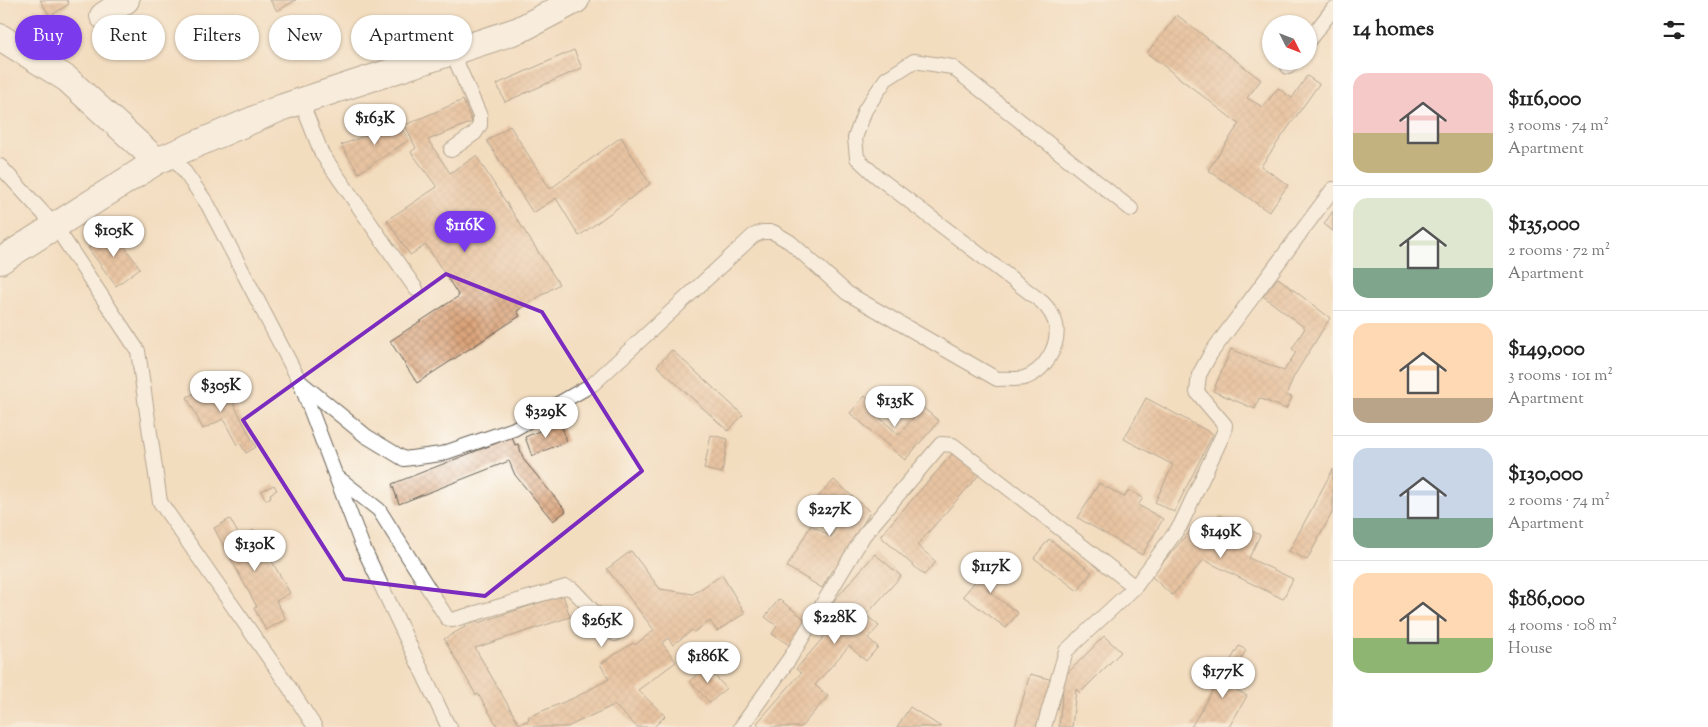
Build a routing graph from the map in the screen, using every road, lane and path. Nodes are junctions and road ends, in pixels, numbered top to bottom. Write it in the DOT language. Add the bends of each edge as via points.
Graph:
graph roads {
  1 [pos="126,0"];
  2 [pos="576,0"];
  3 [pos="1333,9"];
  4 [pos="104,15"];
  5 [pos="1318,28"];
  6 [pos="0,37"];
  7 [pos="472,45"];
  8 [pos="428,60"];
  9 [pos="456,60"];
  10 [pos="302,101"];
  11 [pos="451,150"];
  12 [pos="164,158"];
  13 [pos="0,166"];
  14 [pos="1333,189"];
  15 [pos="1131,209"];
  16 [pos="55,226"];
  17 [pos="0,261"];
  18 [pos="416,289"];
  19 [pos="300,382"];
  20 [pos="335,476"];
  21 [pos="1135,587"];
  22 [pos="615,634"];
  23 [pos="315,727"];
  24 [pos="450,727"];
  25 [pos="741,727"];
  26 [pos="1044,727"];
  1 -- 4 [label="street"];
  2 -- 7 [label="street" via="518,30"];
  3 -- 5 [label="lane"];
  6 -- 12 [label="street" via="67,79"];
  8 -- 10 [label="street"];
  9 -- 11 [label="lane" via="480,116 480,125 474,134"];
  10 -- 12 [label="street"];
  10 -- 18 [label="lane" via="322,154"];
  12 -- 16 [label="street"];
  12 -- 19 [label="lane" via="208,205"];
  13 -- 16 [label="lane"];
  14 -- 21 [label="lane" via="1211,353 1199,376 1197,392 1225,424 1224,432 1180,526"];
  15 -- 19 [label="lane" via="952,67 914,61 886,79 866,110 855,138 857,158 1051,312 1056,326 1055,344 1048,360 1024,378 997,379 847,293 790,242 774,232 762,232 753,236 593,384 514,430 442,454 404,459 366,436"];
  16 -- 17 [label="street"];
  16 -- 23 [label="lane" via="138,351 160,502"];
  19 -- 20 [label="lane"];
  20 -- 22 [label="lane" via="379,510 447,618 452,620 566,587 572,588"];
  20 -- 24 [label="lane" via="362,546"];
  21 -- 25 [label="lane" via="953,445 941,444 864,535 790,658"];
  21 -- 26 [label="lane" via="1066,651"];
}
